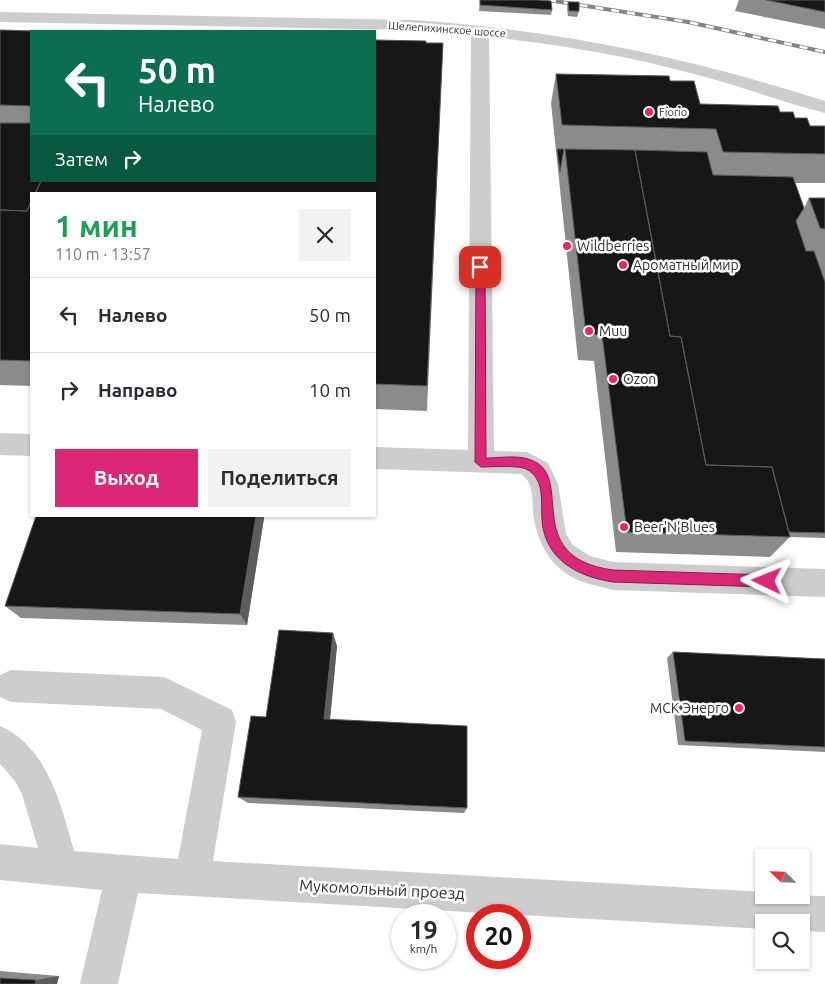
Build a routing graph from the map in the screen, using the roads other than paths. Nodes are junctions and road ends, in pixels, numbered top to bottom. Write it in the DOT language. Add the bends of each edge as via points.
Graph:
graph roads {
  1 [pos="0,17"];
  2 [pos="480,30"];
  3 [pos="825,106"];
  4 [pos="0,444"];
  5 [pos="30,445"];
  6 [pos="376,458"];
  7 [pos="481,462"];
  8 [pos="825,583"];
  9 [pos="11,686"];
  10 [pos="0,743"];
  11 [pos="0,862"];
  12 [pos="61,868"];
  13 [pos="124,874"];
  14 [pos="192,878"];
  15 [pos="825,914"];
  16 [pos="98,984"];
  1 -- 2 [label="street, Шелепихинское шоссе" via="416,25"];
  2 -- 3 [label="street, Шелепихинское шоссе" via="574,43 659,60 752,83"];
  2 -- 7 [label="street"];
  4 -- 5 [label="street"];
  6 -- 7 [label="street"];
  7 -- 8 [label="street" via="527,463 539,472 544,479 549,528 557,548 580,568 595,574"];
  9 -- 14 [label="street" via="164,693 220,722"];
  10 -- 12 [label="street" via="17,756 32,778"];
  11 -- 12 [label="street, Мукомольный проезд"];
  12 -- 13 [label="street, Мукомольный проезд"];
  13 -- 14 [label="street, Мукомольный проезд"];
  13 -- 16 [label="street"];
  14 -- 15 [label="street, Мукомольный проезд"];
}
